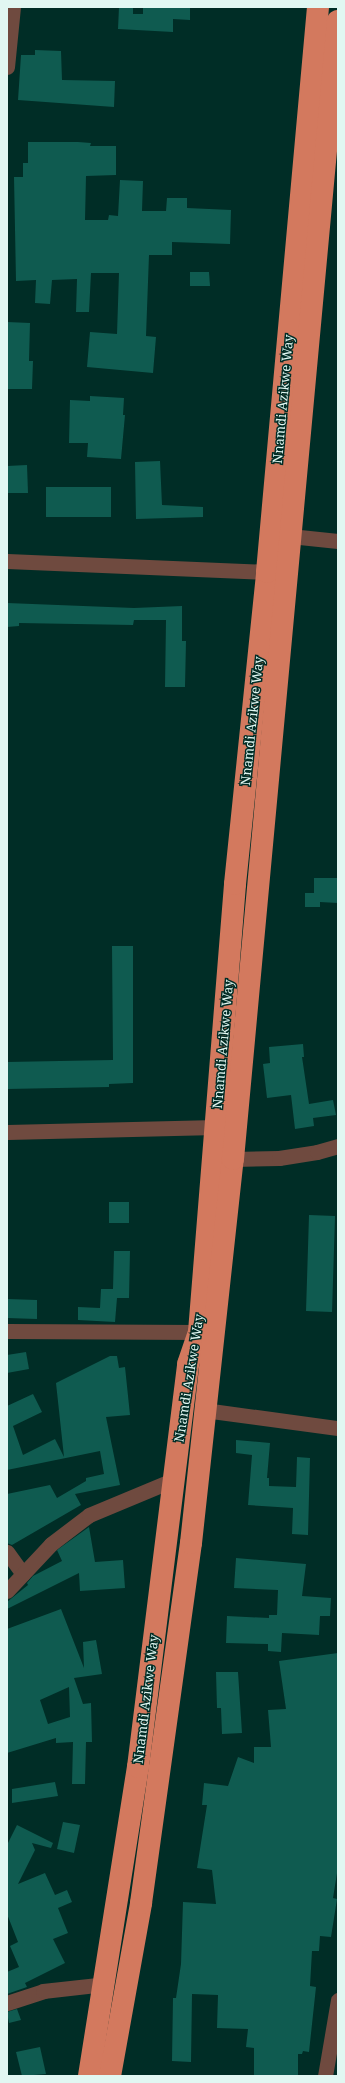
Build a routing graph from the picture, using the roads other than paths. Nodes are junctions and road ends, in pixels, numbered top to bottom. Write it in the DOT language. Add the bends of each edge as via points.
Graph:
graph roads {
  1 [pos="13,7"];
  2 [pos="318,7"];
  3 [pos="338,30"];
  4 [pos="7,67"];
  5 [pos="290,536"];
  6 [pos="338,541"];
  7 [pos="7,561"];
  8 [pos="267,572"];
  9 [pos="216,1127"];
  10 [pos="7,1132"];
  11 [pos="338,1146"];
  12 [pos="233,1159"];
  13 [pos="7,1331"];
  14 [pos="199,1332"];
  15 [pos="204,1410"];
  16 [pos="338,1428"];
  17 [pos="173,1480"];
  18 [pos="7,1552"];
  19 [pos="23,1574"];
  20 [pos="7,1592"];
  21 [pos="105,1984"];
  22 [pos="338,2000"];
  23 [pos="7,2003"];
  24 [pos="89,2076"];
  25 [pos="110,2076"];
  26 [pos="325,2076"];
  1 -- 4 [label="street"];
  2 -- 8 [label="highway, Nnamdi Azikwe Way"];
  3 -- 5 [label="highway, Nnamdi Azikwe Way"];
  5 -- 6 [label="street"];
  5 -- 12 [label="highway, Nnamdi Azikwe Way"];
  7 -- 8 [label="street"];
  8 -- 9 [label="highway, Nnamdi Azikwe Way" via="235,884"];
  9 -- 10 [label="street"];
  9 -- 14 [label="highway, Nnamdi Azikwe Way"];
  11 -- 12 [label="street" via="279,1158"];
  12 -- 15 [label="highway, Nnamdi Azikwe Way"];
  13 -- 14 [label="street"];
  14 -- 17 [label="highway, Nnamdi Azikwe Way" via="188,1364"];
  15 -- 16 [label="street"];
  15 -- 25 [label="highway, Nnamdi Azikwe Way" via="190,1543 142,1895"];
  17 -- 19 [label="street" via="90,1515 51,1544"];
  17 -- 21 [label="highway, Nnamdi Azikwe Way" via="138,1767"];
  18 -- 19 [label="street"];
  19 -- 20 [label="street"];
  21 -- 23 [label="street" via="43,1991"];
  21 -- 24 [label="highway, Nnamdi Azikwe Way"];
  22 -- 26 [label="street"];
}
